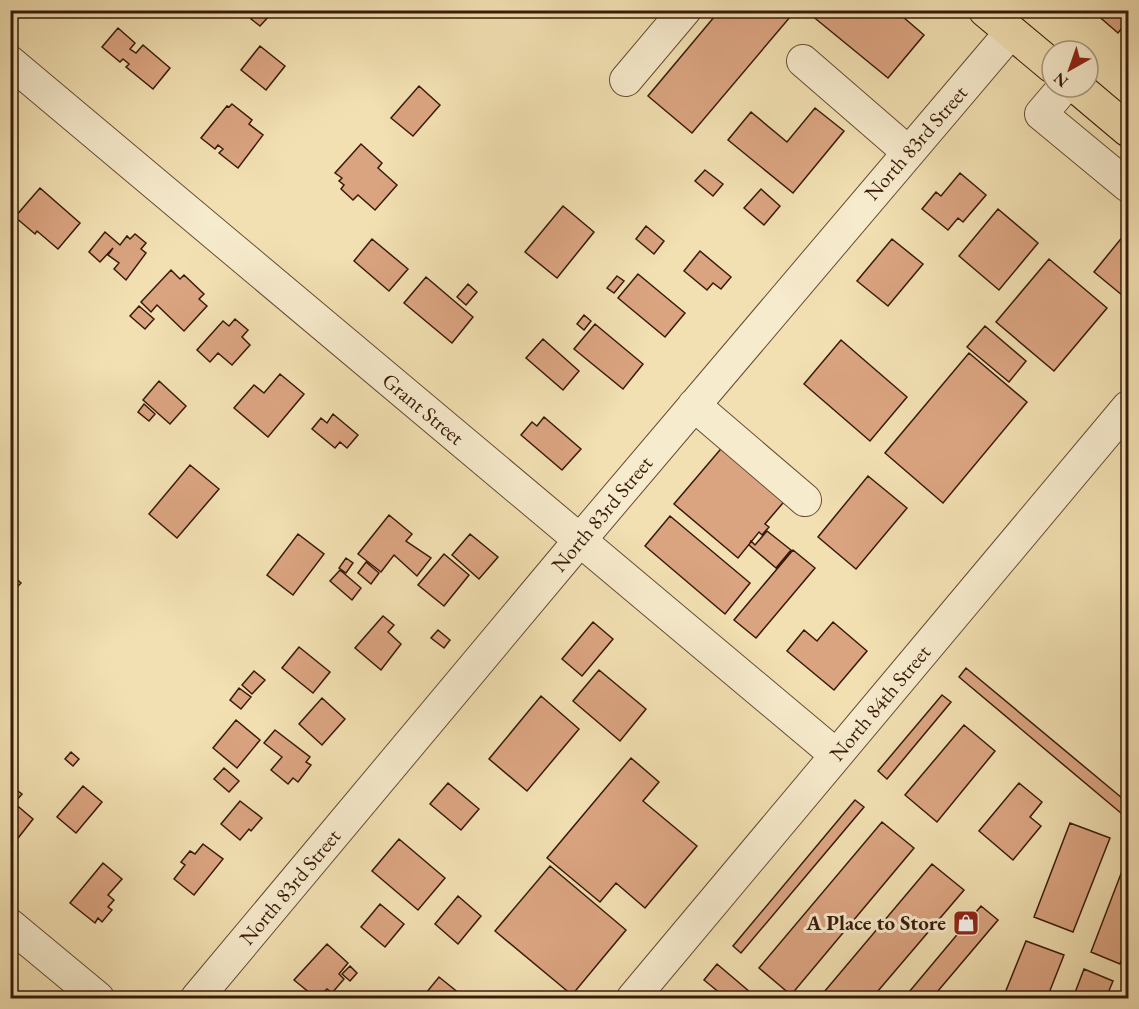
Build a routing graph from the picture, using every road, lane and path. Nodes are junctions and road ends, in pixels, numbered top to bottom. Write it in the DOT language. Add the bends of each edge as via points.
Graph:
graph roads {
  1 [pos="685,10"];
  2 [pos="986,10"];
  3 [pos="1011,32"];
  4 [pos="1040,56"];
  5 [pos="803,61"];
  6 [pos="10,62"];
  7 [pos="626,80"];
  8 [pos="1054,99"];
  9 [pos="1091,99"];
  10 [pos="1128,130"];
  11 [pos="908,152"];
  12 [pos="1128,186"];
  13 [pos="694,405"];
  14 [pos="1128,407"];
  15 [pos="805,500"];
  16 [pos="580,540"];
  17 [pos="836,755"];
  18 [pos="10,925"];
  19 [pos="98,999"];
  20 [pos="197,999"];
  21 [pos="633,999"];
  1 -- 7 [label="street"];
  2 -- 3 [label="main road"];
  3 -- 4 [label="main road"];
  3 -- 11 [label="street, North 83rd Street"];
  5 -- 11 [label="street"];
  6 -- 16 [label="street, Grant Street"];
  8 -- 12 [label="street" via="1041,114"];
  9 -- 10 [label="main road"];
  11 -- 13 [label="street, North 83rd Street"];
  13 -- 15 [label="street"];
  13 -- 16 [label="street, North 83rd Street"];
  14 -- 17 [label="street, North 84th Street"];
  16 -- 17 [label="street, Grant Street"];
  16 -- 20 [label="street, North 83rd Street"];
  17 -- 21 [label="street, North 84th Street"];
  18 -- 19 [label="street"];
}
